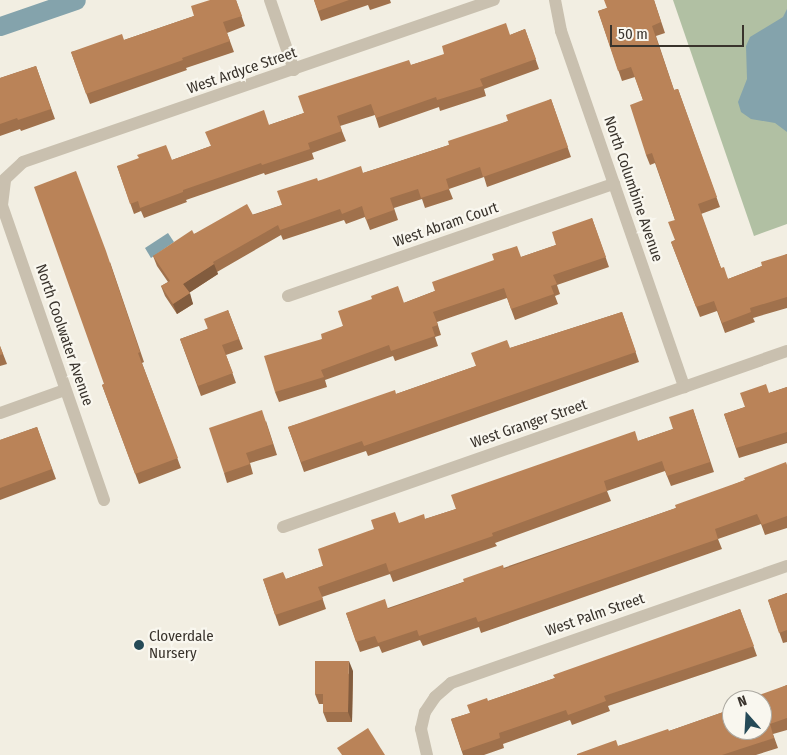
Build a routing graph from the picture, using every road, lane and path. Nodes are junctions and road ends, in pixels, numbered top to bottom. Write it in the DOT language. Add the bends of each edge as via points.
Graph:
graph roads {
  1 [pos="270,0"];
  2 [pos="494,0"];
  3 [pos="555,0"];
  4 [pos="294,70"];
  5 [pos="5,179"];
  6 [pos="614,184"];
  7 [pos="288,296"];
  8 [pos="787,351"];
  9 [pos="684,387"];
  10 [pos="66,390"];
  11 [pos="0,413"];
  12 [pos="104,500"];
  13 [pos="282,528"];
  14 [pos="787,566"];
  15 [pos="427,755"];
  1 -- 4 [label="street"];
  2 -- 4 [label="street, West Ardyce Street"];
  3 -- 6 [label="street, North Columbine Avenue" via="561,31"];
  4 -- 5 [label="street, West Ardyce Street" via="24,162"];
  5 -- 10 [label="street, North Coolwater Avenue" via="2,205"];
  6 -- 7 [label="street, West Abram Court"];
  6 -- 9 [label="street, North Columbine Avenue"];
  8 -- 9 [label="street, West Granger Street"];
  9 -- 13 [label="street, West Granger Street"];
  10 -- 11 [label="street"];
  10 -- 12 [label="street, North Coolwater Avenue"];
  14 -- 15 [label="street, West Palm Street" via="451,683 434,697 425,712 422,729"];
}
